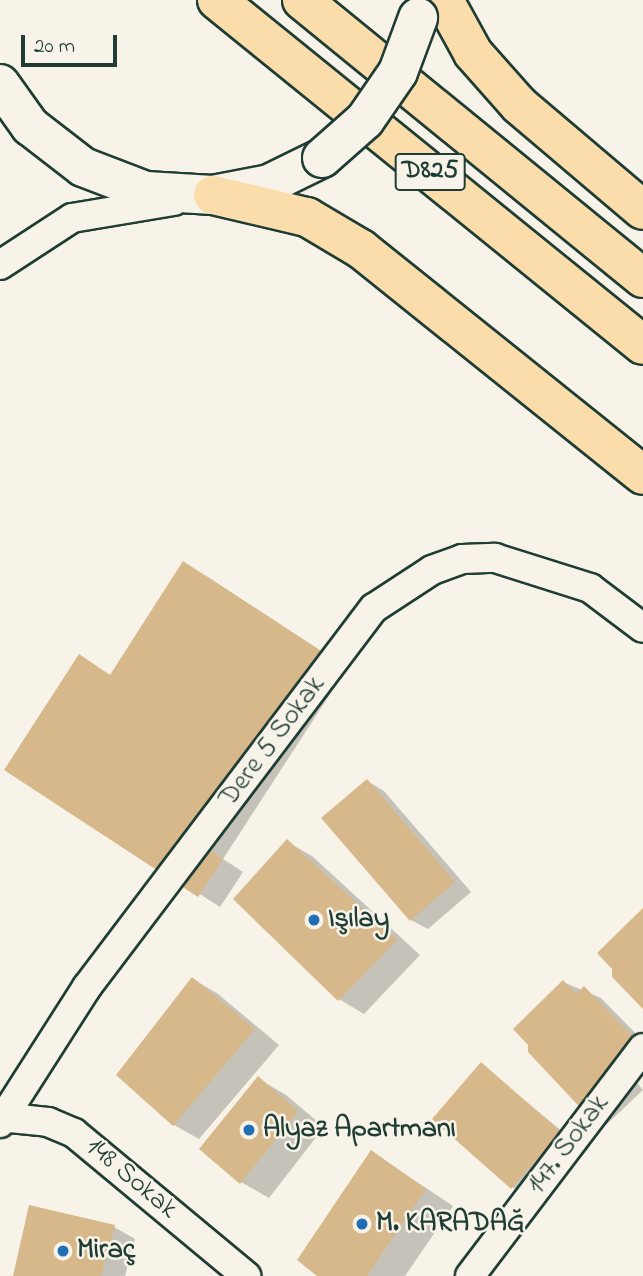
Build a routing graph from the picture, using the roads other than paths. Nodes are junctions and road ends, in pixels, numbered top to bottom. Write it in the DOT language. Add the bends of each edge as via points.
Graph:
graph roads {
  1 [pos="217,0"];
  2 [pos="302,0"];
  3 [pos="427,6"];
  4 [pos="0,84"];
  5 [pos="401,149"];
  6 [pos="213,195"];
  7 [pos="643,210"];
  8 [pos="0,265"];
  9 [pos="643,278"];
  10 [pos="643,345"];
  11 [pos="643,365"];
  12 [pos="643,475"];
  13 [pos="643,628"];
  14 [pos="643,1048"];
  15 [pos="1,1119"];
  16 [pos="246,1276"];
  17 [pos="470,1276"];
  1 -- 5 [label="highway, D825"];
  2 -- 9 [label="highway, D825"];
  3 -- 6 [label="street, bridge" via="398,72 379,101 365,120 322,158 269,184"];
  3 -- 7 [label="highway" via="519,105"];
  4 -- 6 [label="street" via="30,126 83,167 146,191"];
  5 -- 10 [label="highway, D825"];
  5 -- 11 [label="highway"];
  6 -- 8 [label="street" via="72,218"];
  6 -- 12 [label="highway" via="307,218 361,249"];
  13 -- 15 [label="street, Dere 5 Sokak" via="590,588 495,558 462,559 432,570 374,608 87,987"];
  14 -- 17 [label="street, 147. Sokak"];
  15 -- 16 [label="street, 148 Sokak" via="48,1122 74,1133"];
}
